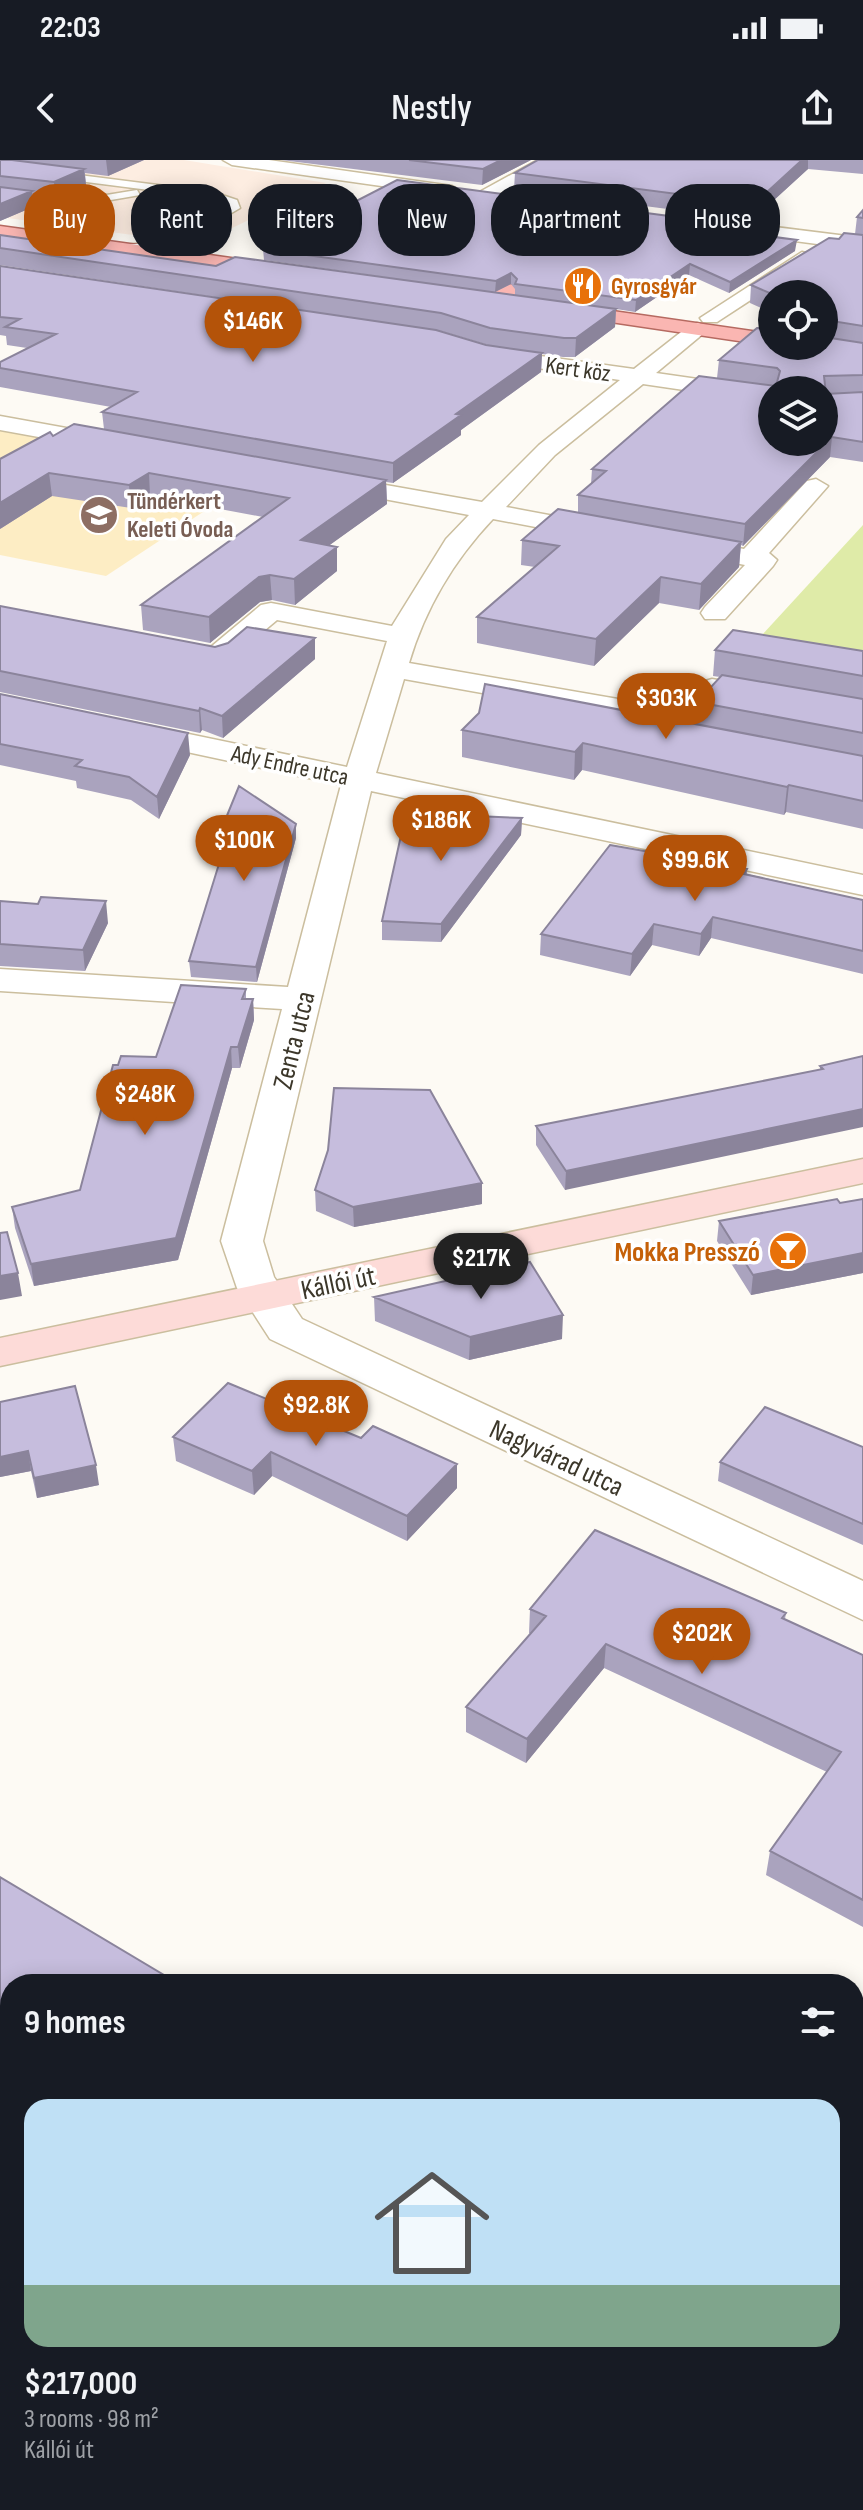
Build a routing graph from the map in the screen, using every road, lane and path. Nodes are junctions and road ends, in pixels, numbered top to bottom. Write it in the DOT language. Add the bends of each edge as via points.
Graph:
graph roads {
  1 [pos="232,160"];
  2 [pos="551,160"];
  3 [pos="0,168"];
  4 [pos="131,184"];
  5 [pos="131,193"];
  6 [pos="483,195"];
  7 [pos="491,196"];
  8 [pos="0,197"];
  9 [pos="663,219"];
  10 [pos="0,220"];
  11 [pos="0,232"];
  12 [pos="24,235"];
  13 [pos="131,238"];
  14 [pos="831,240"];
  15 [pos="863,244"];
  16 [pos="232,255"];
  17 [pos="190,256"];
  18 [pos="426,285"];
  19 [pos="704,324"];
  20 [pos="758,326"];
  21 [pos="758,337"];
  22 [pos="456,345"];
  23 [pos="637,377"];
  24 [pos="758,394"];
  25 [pos="0,423"];
  26 [pos="140,448"];
  27 [pos="309,479"];
  28 [pos="816,486"];
  29 [pos="488,511"];
  30 [pos="627,536"];
  31 [pos="657,541"];
  32 [pos="750,558"];
  33 [pos="715,613"];
  34 [pos="403,636"];
  35 [pos="173,648"];
  36 [pos="391,668"];
  37 [pos="863,715"];
  38 [pos="681,719"];
  39 [pos="109,726"];
  40 [pos="743,750"];
  41 [pos="358,780"];
  42 [pos="863,885"];
  43 [pos="0,980"];
  44 [pos="304,999"];
  45 [pos="863,1171"];
  46 [pos="263,1298"];
  47 [pos="0,1352"];
  48 [pos="863,1602"];
  1 -- 6 [label="street"];
  2 -- 6 [label="street"];
  3 -- 4 [label="lane"];
  5 -- 8 [label="lane" via="64,205"];
  6 -- 7 [label="street"];
  9 -- 14 [label="street"];
  10 -- 13 [label="main road"];
  11 -- 12 [label="main road"];
  14 -- 15 [label="street"];
  14 -- 19 [label="street, Zenta utca"];
  16 -- 17 [label="main road" via="304,268"];
  18 -- 19 [label="main road"];
  19 -- 20 [label="main road"];
  19 -- 21 [label="main road"];
  19 -- 23 [label="street, Zenta utca"];
  22 -- 23 [label="street, Kert köz" via="486,355"];
  23 -- 24 [label="street, Kert köz"];
  23 -- 29 [label="street, Zenta utca" via="547,450"];
  25 -- 26 [label="street"];
  27 -- 29 [label="street"];
  28 -- 32 [label="street"];
  29 -- 30 [label="street"];
  29 -- 34 [label="street, Zenta utca" via="455,544"];
  31 -- 32 [label="street"];
  32 -- 33 [label="street" via="764,560"];
  34 -- 35 [label="street" via="271,611 217,656"];
  34 -- 36 [label="street, Zenta utca"];
  36 -- 38 [label="street"];
  36 -- 41 [label="street, Zenta utca"];
  37 -- 38 [label="street" via="712,688"];
  38 -- 40 [label="street" via="668,736"];
  39 -- 41 [label="street, Ady Endre utca"];
  41 -- 42 [label="street, Ady Endre utca"];
  41 -- 44 [label="street, Zenta utca"];
  43 -- 44 [label="street"];
  44 -- 46 [label="street, Zenta utca" via="242,1241"];
  45 -- 46 [label="main road, Kállói út"];
  46 -- 47 [label="main road, Kállói út"];
  46 -- 48 [label="street, Nagyvárad utca" via="286,1329"];
}
